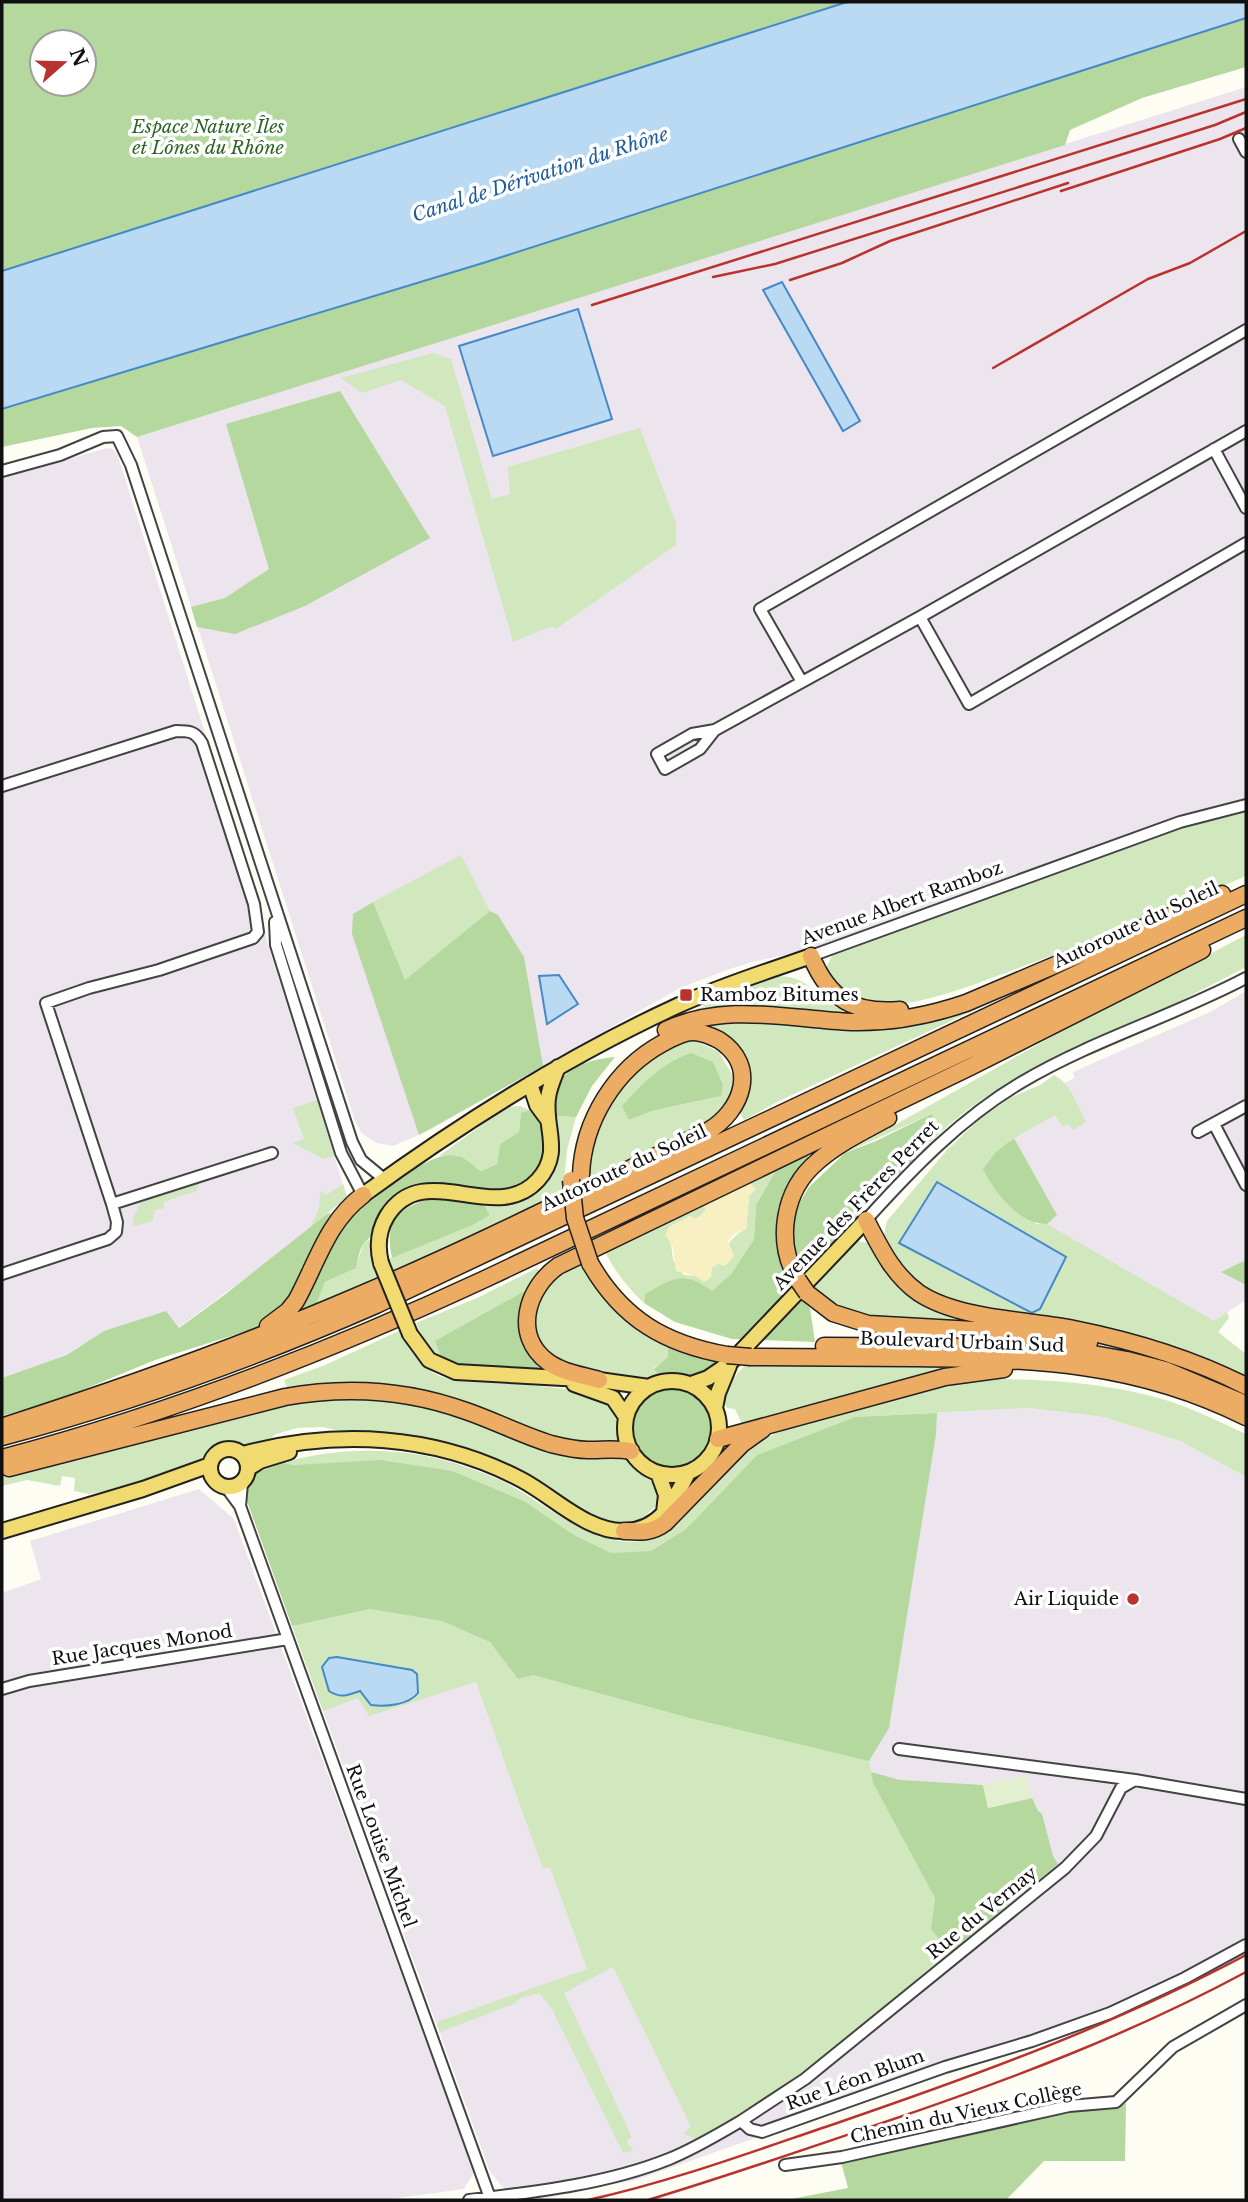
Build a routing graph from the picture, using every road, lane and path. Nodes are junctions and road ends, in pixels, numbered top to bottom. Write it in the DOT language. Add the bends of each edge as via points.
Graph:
graph roads {
  1 [pos="1239,139"];
  2 [pos="1246,152"];
  3 [pos="1246,330"];
  4 [pos="1246,432"];
  5 [pos="1214,449"];
  6 [pos="2,471"];
  7 [pos="1246,508"];
  8 [pos="1246,543"];
  9 [pos="920,617"];
  10 [pos="802,682"];
  11 [pos="715,730"];
  12 [pos="2,786"];
  13 [pos="1246,805"];
  14 [pos="1246,892"];
  15 [pos="275,908"];
  16 [pos="1246,918"];
  17 [pos="1246,928"];
  18 [pos="811,956"];
  19 [pos="1040,971"];
  20 [pos="1246,978"];
  21 [pos="558,1068"];
  22 [pos="970,1068"];
  23 [pos="534,1082"];
  24 [pos="508,1098"];
  25 [pos="542,1102"];
  26 [pos="1246,1106"];
  27 [pos="1214,1124"];
  28 [pos="1198,1132"];
  29 [pos="272,1153"];
  30 [pos="576,1178"];
  31 [pos="384,1179"];
  32 [pos="1246,1185"];
  33 [pos="363,1195"];
  34 [pos="112,1204"];
  35 [pos="866,1220"];
  36 [pos="2,1274"];
  37 [pos="219,1350"];
  38 [pos="756,1351"];
  39 [pos="731,1354"];
  40 [pos="1076,1364"];
  41 [pos="563,1379"];
  42 [pos="599,1380"];
  43 [pos="691,1384"];
  44 [pos="1246,1386"];
  45 [pos="649,1387"];
  46 [pos="1246,1395"];
  47 [pos="1246,1404"];
  48 [pos="715,1408"];
  49 [pos="626,1417"];
  50 [pos="1246,1417"];
  51 [pos="772,1423"];
  52 [pos="2,1427"];
  53 [pos="2,1437"];
  54 [pos="719,1439"];
  55 [pos="387,1441"];
  56 [pos="631,1451"];
  57 [pos="243,1454"];
  58 [pos="2,1460"];
  59 [pos="249,1468"];
  60 [pos="658,1473"];
  61 [pos="688,1473"];
  62 [pos="217,1477"];
  63 [pos="242,1483"];
  64 [pos="240,1506"];
  65 [pos="664,1512"];
  66 [pos="2,1531"];
  67 [pos="624,1531"];
  68 [pos="288,1639"];
  69 [pos="2,1689"];
  70 [pos="899,1749"];
  71 [pos="1135,1780"];
  72 [pos="1246,1799"];
  73 [pos="1246,1945"];
  74 [pos="1246,2005"];
  75 [pos="741,2121"];
  76 [pos="785,2165"];
  77 [pos="490,2197"];
  78 [pos="469,2200"];
  1 -- 2 [label="street"];
  3 -- 10 [label="street" via="760,609"];
  4 -- 5 [label="street"];
  5 -- 7 [label="street"];
  5 -- 9 [label="street"];
  6 -- 15 [label="street" via="117,436 131,465"];
  8 -- 9 [label="street" via="968,704"];
  9 -- 10 [label="street"];
  10 -- 11 [label="street"];
  11 -- 11 [label="street" via="692,734 657,754 665,769 701,749"];
  12 -- 34 [label="street" via="163,735 190,731 202,743 254,904 258,932 253,939 46,1003"];
  13 -- 18 [label="street, Avenue Albert Ramboz" via="1180,822"];
  14 -- 19 [label="highway" via="1226,892"];
  14 -- 53 [label="highway, Autoroute du Soleil" via="376,1306 193,1378"];
  15 -- 31 [label="street" via="356,1152"];
  15 -- 33 [label="street" via="276,945 341,1153"];
  16 -- 58 [label="highway" via="375,1329 189,1402"];
  17 -- 22 [label="highway"];
  18 -- 19 [label="highway" via="832,993 852,1005 878,1011 929,1005"];
  18 -- 21 [label="main road, Avenue Albert Ramboz" via="678,1006"];
  19 -- 30 [label="highway" via="966,1003 911,1018 848,1022 742,1014 676,1025 636,1049 599,1088 579,1131 573,1155"];
  20 -- 35 [label="street, Avenue des Frères Perret" via="1042,1071 999,1096 947,1136"];
  21 -- 23 [label="main road, Avenue Albert Ramboz"];
  21 -- 25 [label="main road"];
  22 -- 42 [label="highway" via="552,1270 530,1298 527,1323 531,1338 553,1365"];
  22 -- 46 [label="highway" via="838,1147 805,1174 790,1201 784,1228 789,1261 803,1287 827,1309 860,1322 1009,1332 1098,1344 1179,1366"];
  23 -- 24 [label="main road, Avenue Albert Ramboz"];
  23 -- 25 [label="main road"];
  24 -- 25 [label="main road"];
  24 -- 31 [label="main road, Avenue Albert Ramboz"];
  25 -- 41 [label="main road, bridge" via="552,1139 550,1158 532,1186 502,1198 441,1191 409,1196 393,1208 378,1242 381,1263 410,1334 433,1363 469,1374"];
  26 -- 27 [label="street"];
  27 -- 28 [label="street"];
  27 -- 32 [label="street"];
  29 -- 34 [label="street"];
  30 -- 37 [label="highway" via="600,1106 634,1065 656,1047 688,1032 706,1034 726,1046 740,1068 739,1099 726,1119 708,1131 410,1273"];
  30 -- 39 [label="highway" via="595,1260 624,1293 659,1321"];
  31 -- 33 [label="main road, Avenue Albert Ramboz"];
  33 -- 37 [label="highway" via="333,1225 288,1311"];
  34 -- 36 [label="street" via="116,1231 108,1239"];
  35 -- 39 [label="main road, Avenue des Frères Perret"];
  35 -- 44 [label="highway" via="896,1271 934,1301 1148,1347"];
  37 -- 52 [label="highway"];
  38 -- 39 [label="highway, bridge"];
  38 -- 40 [label="highway, Boulevard Urbain Sud"];
  38 -- 47 [label="highway" via="993,1346 1077,1351 1165,1370"];
  39 -- 43 [label="main road" via="708,1378"];
  39 -- 48 [label="main road"];
  40 -- 50 [label="highway, Boulevard Urbain Sud" via="1171,1386"];
  40 -- 51 [label="highway" via="964,1373"];
  41 -- 42 [label="main road"];
  41 -- 49 [label="main road" via="609,1396"];
  42 -- 45 [label="main road"];
  43 -- 45 [label="main road" via="667,1381"];
  43 -- 48 [label="main road"];
  45 -- 49 [label="main road" via="635,1399"];
  48 -- 54 [label="main road"];
  49 -- 56 [label="main road"];
  51 -- 54 [label="highway"];
  51 -- 67 [label="highway" via="742,1444 665,1524 645,1532"];
  54 -- 61 [label="main road" via="708,1460"];
  55 -- 57 [label="main road" via="321,1438"];
  55 -- 59 [label="main road" via="289,1451"];
  55 -- 67 [label="main road" via="485,1463 592,1522"];
  56 -- 58 [label="highway" via="561,1446 415,1397 335,1391 265,1402 9,1468"];
  56 -- 60 [label="main road"];
  57 -- 59 [label="main road"];
  57 -- 62 [label="main road" via="236,1449 219,1451 213,1457"];
  59 -- 63 [label="main road"];
  60 -- 61 [label="main road"];
  60 -- 65 [label="main road" via="666,1495"];
  61 -- 65 [label="main road"];
  62 -- 63 [label="main road"];
  62 -- 64 [label="street, Rue Louise Michel"];
  62 -- 66 [label="main road" via="143,1489"];
  63 -- 64 [label="street, Rue Louise Michel"];
  64 -- 68 [label="street, Rue Louise Michel"];
  65 -- 67 [label="main road" via="643,1527"];
  68 -- 69 [label="street, Rue Jacques Monod"];
  68 -- 77 [label="street, Rue Louise Michel"];
  70 -- 71 [label="street"];
  71 -- 72 [label="street"];
  71 -- 75 [label="street, Rue du Vernay" via="1121,1788 1096,1836 1065,1868 805,2080"];
  73 -- 75 [label="street, Rue Léon Blum" via="1110,2013 1032,2041 762,2132"];
  74 -- 76 [label="street, Chemin du Vieux Collège" via="1173,2047 1116,2102 1069,2106 842,2157"];
  75 -- 77 [label="street" via="677,2155 630,2171"];
  77 -- 78 [label="street"];
}
